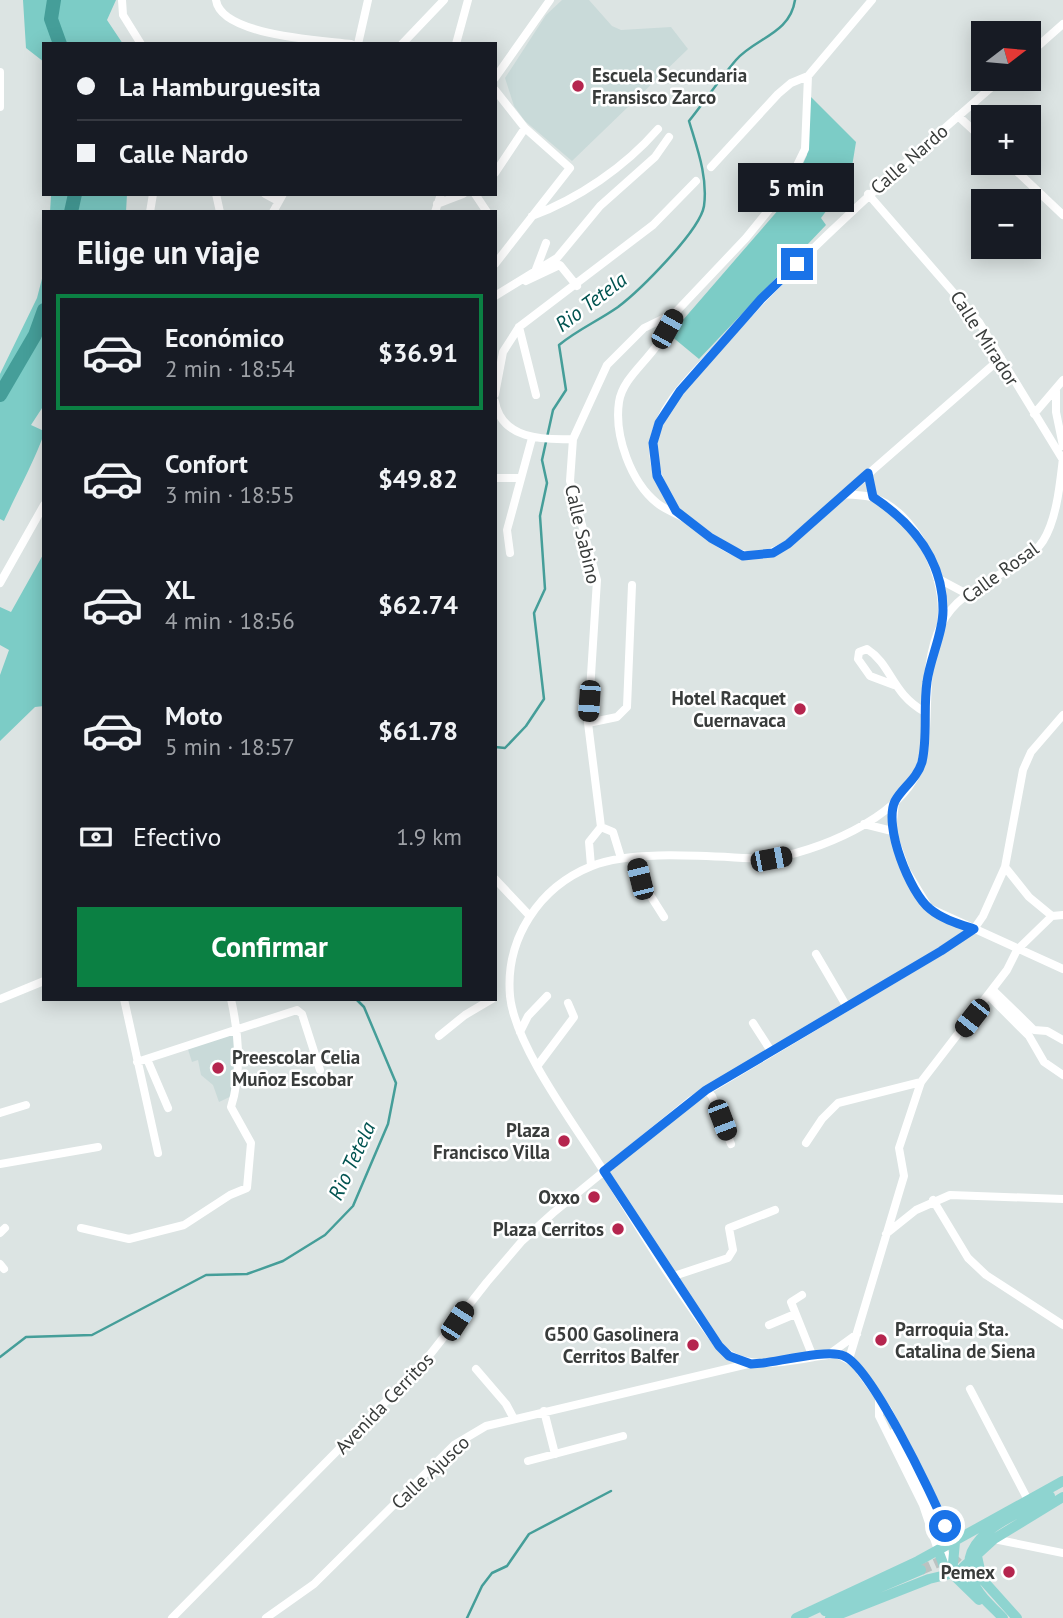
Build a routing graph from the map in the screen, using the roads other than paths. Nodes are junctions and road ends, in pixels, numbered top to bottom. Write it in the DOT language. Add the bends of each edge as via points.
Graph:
graph roads {
  1 [pos="121,0"];
  2 [pos="216,0"];
  3 [pos="368,0"];
  4 [pos="444,0"];
  5 [pos="468,0"];
  6 [pos="550,0"];
  7 [pos="872,0"];
  8 [pos="1061,29"];
  9 [pos="140,42"];
  10 [pos="346,42"];
  11 [pos="356,42"];
  12 [pos="404,42"];
  13 [pos="457,42"];
  14 [pos="1041,45"];
  15 [pos="0,72"];
  16 [pos="497,75"];
  17 [pos="808,76"];
  18 [pos="0,85"];
  19 [pos="987,91"];
  20 [pos="497,93"];
  21 [pos="0,107"];
  22 [pos="958,116"];
  23 [pos="525,128"];
  24 [pos="971,128"];
  25 [pos="658,129"];
  26 [pos="669,137"];
  27 [pos="710,167"];
  28 [pos="497,170"];
  29 [pos="1021,175"];
  30 [pos="696,181"];
  31 [pos="868,194"];
  32 [pos="459,196"];
  33 [pos="436,208"];
  34 [pos="1063,215"];
  35 [pos="531,216"];
  36 [pos="546,243"];
  37 [pos="497,261"];
  38 [pos="535,272"];
  39 [pos="513,284"];
  40 [pos="577,286"];
  41 [pos="497,295"];
  42 [pos="675,313"];
  43 [pos="519,327"];
  44 [pos="1001,358"];
  45 [pos="1063,380"];
  46 [pos="497,384"];
  47 [pos="1056,391"];
  48 [pos="536,395"];
  49 [pos="497,406"];
  50 [pos="1034,414"];
  51 [pos="534,438"];
  52 [pos="573,439"];
  53 [pos="1063,446"];
  54 [pos="1063,459"];
  55 [pos="868,473"];
  56 [pos="497,478"];
  57 [pos="520,478"];
  58 [pos="663,488"];
  59 [pos="844,494"];
  60 [pos="649,495"];
  61 [pos="873,497"];
  62 [pos="42,509"];
  63 [pos="676,511"];
  64 [pos="510,553"];
  65 [pos="937,578"];
  66 [pos="0,583"];
  67 [pos="632,584"];
  68 [pos="967,594"];
  69 [pos="941,625"];
  70 [pos="894,685"];
  71 [pos="925,712"];
  72 [pos="1063,715"];
  73 [pos="588,723"];
  74 [pos="896,800"];
  75 [pos="864,824"];
  76 [pos="601,827"];
  77 [pos="892,831"];
  78 [pos="621,858"];
  79 [pos="635,858"];
  80 [pos="591,866"];
  81 [pos="1005,867"];
  82 [pos="497,881"];
  83 [pos="528,914"];
  84 [pos="1063,915"];
  85 [pos="1052,916"];
  86 [pos="664,918"];
  87 [pos="974,929"];
  88 [pos="1017,950"];
  89 [pos="816,954"];
  90 [pos="1063,969"];
  91 [pos="42,982"];
  92 [pos="991,993"];
  93 [pos="510,996"];
  94 [pos="547,996"];
  95 [pos="497,998"];
  96 [pos="0,999"];
  97 [pos="124,1001"];
  98 [pos="231,1001"];
  99 [pos="490,1001"];
  100 [pos="568,1003"];
  101 [pos="847,1007"];
  102 [pos="753,1023"];
  103 [pos="237,1029"];
  104 [pos="520,1032"];
  105 [pos="1032,1033"];
  106 [pos="439,1036"];
  107 [pos="1063,1040"];
  108 [pos="771,1051"];
  109 [pos="147,1059"];
  110 [pos="136,1062"];
  111 [pos="538,1065"];
  112 [pos="320,1070"];
  113 [pos="1063,1075"];
  114 [pos="921,1082"];
  115 [pos="706,1090"];
  116 [pos="26,1105"];
  117 [pos="168,1108"];
  118 [pos="0,1112"];
  119 [pos="806,1143"];
  120 [pos="731,1144"];
  121 [pos="98,1147"];
  122 [pos="158,1153"];
  123 [pos="0,1164"];
  124 [pos="604,1171"];
  125 [pos="1063,1199"];
  126 [pos="933,1200"];
  127 [pos="775,1210"];
  128 [pos="81,1228"];
  129 [pos="886,1234"];
  130 [pos="671,1276"];
  131 [pos="802,1295"];
  132 [pos="795,1314"];
  133 [pos="769,1325"];
  134 [pos="1063,1325"];
  135 [pos="857,1334"];
  136 [pos="828,1354"];
  137 [pos="813,1357"];
  138 [pos="849,1359"];
  139 [pos="751,1364"];
  140 [pos="476,1369"];
  141 [pos="970,1389"];
  142 [pos="879,1401"];
  143 [pos="544,1411"];
  144 [pos="514,1419"];
  145 [pos="623,1436"];
  146 [pos="555,1454"];
  147 [pos="528,1461"];
  148 [pos="1062,1486"];
  149 [pos="1063,1497"];
  150 [pos="1028,1500"];
  151 [pos="993,1520"];
  152 [pos="994,1539"];
  153 [pos="955,1542"];
  154 [pos="937,1550"];
  155 [pos="1063,1553"];
  156 [pos="976,1556"];
  157 [pos="921,1570"];
  158 [pos="979,1571"];
  159 [pos="945,1572"];
  160 [pos="976,1589"];
  161 [pos="172,1618"];
  162 [pos="266,1618"];
  163 [pos="796,1618"];
  164 [pos="810,1618"];
  165 [pos="830,1618"];
  166 [pos="996,1618"];
  167 [pos="1003,1618"];
  168 [pos="1010,1618"];
  169 [pos="1017,1618"];
  1 -- 9 [label="street" via="122,15"];
  2 -- 10 [label="street" via="222,13 240,24 287,36"];
  3 -- 11 [label="street"];
  4 -- 12 [label="street"];
  5 -- 13 [label="street"];
  6 -- 16 [label="street"];
  7 -- 17 [label="street"];
  8 -- 14 [label="street"];
  15 -- 18 [label="street"];
  17 -- 27 [label="street" via="778,93"];
  17 -- 42 [label="street, Calle Sabino" via="806,134 799,165 785,190"];
  18 -- 21 [label="street"];
  19 -- 22 [label="street, Calle Nardo"];
  20 -- 23 [label="street"];
  22 -- 24 [label="street"];
  22 -- 31 [label="street, Calle Nardo"];
  23 -- 28 [label="street"];
  23 -- 35 [label="street" via="570,168"];
  25 -- 35 [label="street" via="588,188"];
  26 -- 38 [label="street" via="648,163 600,206 557,258"];
  29 -- 34 [label="street"];
  30 -- 40 [label="street" via="653,225"];
  31 -- 44 [label="street, Calle Mirador" via="956,292"];
  31 -- 58 [label="street, Calle Nardo" via="761,299 667,407 653,443"];
  32 -- 33 [label="street"];
  35 -- 37 [label="street"];
  36 -- 38 [label="street"];
  38 -- 39 [label="street"];
  39 -- 40 [label="street" via="538,278 560,265"];
  39 -- 41 [label="street"];
  40 -- 43 [label="street"];
  42 -- 52 [label="street, Calle Sabino" via="644,328 607,365"];
  42 -- 60 [label="street" via="619,401 625,453"];
  43 -- 46 [label="street" via="503,352"];
  43 -- 48 [label="street"];
  44 -- 50 [label="street, Calle Mirador"];
  44 -- 55 [label="street"];
  45 -- 47 [label="street"];
  47 -- 50 [label="street"];
  47 -- 53 [label="street"];
  49 -- 51 [label="street" via="507,425"];
  50 -- 54 [label="street, Calle Mirador"];
  51 -- 52 [label="street"];
  51 -- 57 [label="street"];
  52 -- 73 [label="street, Calle Sabino" via="569,481 597,580"];
  54 -- 68 [label="street, Calle Rosal" via="1042,542"];
  55 -- 59 [label="street"];
  55 -- 61 [label="street"];
  56 -- 57 [label="street"];
  57 -- 64 [label="street" via="507,530"];
  58 -- 60 [label="street"];
  58 -- 63 [label="street, Calle Nardo"];
  59 -- 61 [label="street"];
  59 -- 63 [label="street" via="788,544 756,556 732,552"];
  60 -- 63 [label="street" via="659,505"];
  61 -- 65 [label="street" via="914,530"];
  62 -- 66 [label="street"];
  65 -- 68 [label="street"];
  65 -- 69 [label="street"];
  67 -- 73 [label="street" via="627,707 617,717"];
  68 -- 69 [label="street, Calle Rosal"];
  69 -- 71 [label="street, Calle Rosal" via="927,681"];
  70 -- 70 [label="street" via="872,652 859,652 858,659 870,676"];
  70 -- 71 [label="street" via="907,701"];
  71 -- 74 [label="street, Calle Rosal" via="920,766"];
  72 -- 81 [label="street" via="1031,752 1023,770"];
  73 -- 76 [label="street, Calle Sabino"];
  74 -- 75 [label="street, Calle Rosal"];
  74 -- 77 [label="street"];
  75 -- 77 [label="street"];
  75 -- 79 [label="street, Calle Rosal" via="821,847 771,859"];
  76 -- 78 [label="street, Calle Sabino" via="613,832"];
  76 -- 80 [label="street, Calle Sabino" via="589,842"];
  77 -- 87 [label="street" via="906,870 929,908"];
  78 -- 79 [label="street, Calle Rosal"];
  78 -- 80 [label="street, Calle Rosal"];
  79 -- 86 [label="street" via="640,879"];
  80 -- 83 [label="street, Calle Rosal"];
  81 -- 85 [label="street"];
  81 -- 87 [label="street"];
  82 -- 83 [label="street"];
  83 -- 93 [label="street" via="513,955"];
  84 -- 85 [label="street"];
  85 -- 88 [label="street"];
  87 -- 88 [label="street"];
  87 -- 101 [label="street, Avenida Cerritos"];
  88 -- 90 [label="street"];
  88 -- 92 [label="street"];
  89 -- 101 [label="street"];
  91 -- 96 [label="street"];
  92 -- 105 [label="street"];
  92 -- 114 [label="street"];
  93 -- 95 [label="street"];
  93 -- 104 [label="street"];
  94 -- 104 [label="street"];
  97 -- 110 [label="street"];
  98 -- 103 [label="street"];
  99 -- 106 [label="street"];
  100 -- 111 [label="street" via="572,1020"];
  101 -- 108 [label="street, Avenida Cerritos"];
  102 -- 108 [label="street"];
  103 -- 109 [label="street"];
  103 -- 112 [label="street" via="300,1011"];
  103 -- 128 [label="street" via="237,1090 230,1107 251,1143 247,1188 184,1226 129,1239"];
  104 -- 111 [label="street"];
  105 -- 107 [label="street" via="1047,1031"];
  105 -- 113 [label="street" via="1044,1062"];
  108 -- 115 [label="street, Avenida Cerritos"];
  109 -- 110 [label="street"];
  109 -- 117 [label="street"];
  110 -- 122 [label="street"];
  111 -- 124 [label="street"];
  114 -- 119 [label="street" via="838,1103"];
  114 -- 129 [label="street" via="900,1148 905,1172"];
  115 -- 120 [label="street"];
  115 -- 124 [label="street, Avenida Cerritos"];
  116 -- 118 [label="street"];
  121 -- 123 [label="street"];
  124 -- 130 [label="street"];
  124 -- 161 [label="street, Avenida Cerritos" via="522,1241 421,1366"];
  125 -- 126 [label="street" via="965,1194"];
  126 -- 129 [label="street"];
  126 -- 134 [label="street" via="968,1258 986,1275"];
  127 -- 130 [label="street" via="729,1228 733,1250 727,1258"];
  129 -- 135 [label="street"];
  130 -- 139 [label="street" via="719,1346 729,1356"];
  131 -- 132 [label="street" via="790,1300"];
  132 -- 133 [label="street"];
  132 -- 137 [label="street"];
  135 -- 136 [label="street"];
  135 -- 138 [label="street"];
  136 -- 137 [label="street, Calle Ajusco"];
  136 -- 138 [label="street"];
  137 -- 139 [label="street, Calle Ajusco"];
  138 -- 142 [label="street"];
  139 -- 143 [label="street, Calle Ajusco"];
  140 -- 144 [label="street"];
  141 -- 150 [label="street"];
  142 -- 153 [label="street" via="888,1410"];
  142 -- 154 [label="street" via="879,1416 923,1505"];
  142 -- 160 [label="street" via="932,1509 946,1557"];
  143 -- 144 [label="street, Calle Ajusco"];
  143 -- 146 [label="street"];
  144 -- 162 [label="street, Calle Ajusco" via="470,1432 314,1584"];
  145 -- 146 [label="street"];
  146 -- 147 [label="street"];
  148 -- 150 [label="main road"];
  148 -- 160 [label="main road" via="972,1546 967,1556"];
  149 -- 152 [label="main road"];
  150 -- 151 [label="main road"];
  151 -- 152 [label="main road" via="989,1529"];
  151 -- 153 [label="main road"];
  152 -- 155 [label="street"];
  152 -- 156 [label="main road"];
  153 -- 154 [label="main road"];
  153 -- 156 [label="main road"];
  153 -- 159 [label="main road"];
  154 -- 159 [label="main road"];
  154 -- 163 [label="main road"];
  156 -- 158 [label="main road"];
  156 -- 159 [label="main road" via="963,1570"];
  157 -- 164 [label="main road"];
  158 -- 160 [label="main road" via="970,1576"];
  158 -- 169 [label="main road"];
  159 -- 160 [label="main road"];
  159 -- 165 [label="main road"];
  160 -- 166 [label="main road"];
  160 -- 167 [label="main road"];
  160 -- 168 [label="main road"];
}
